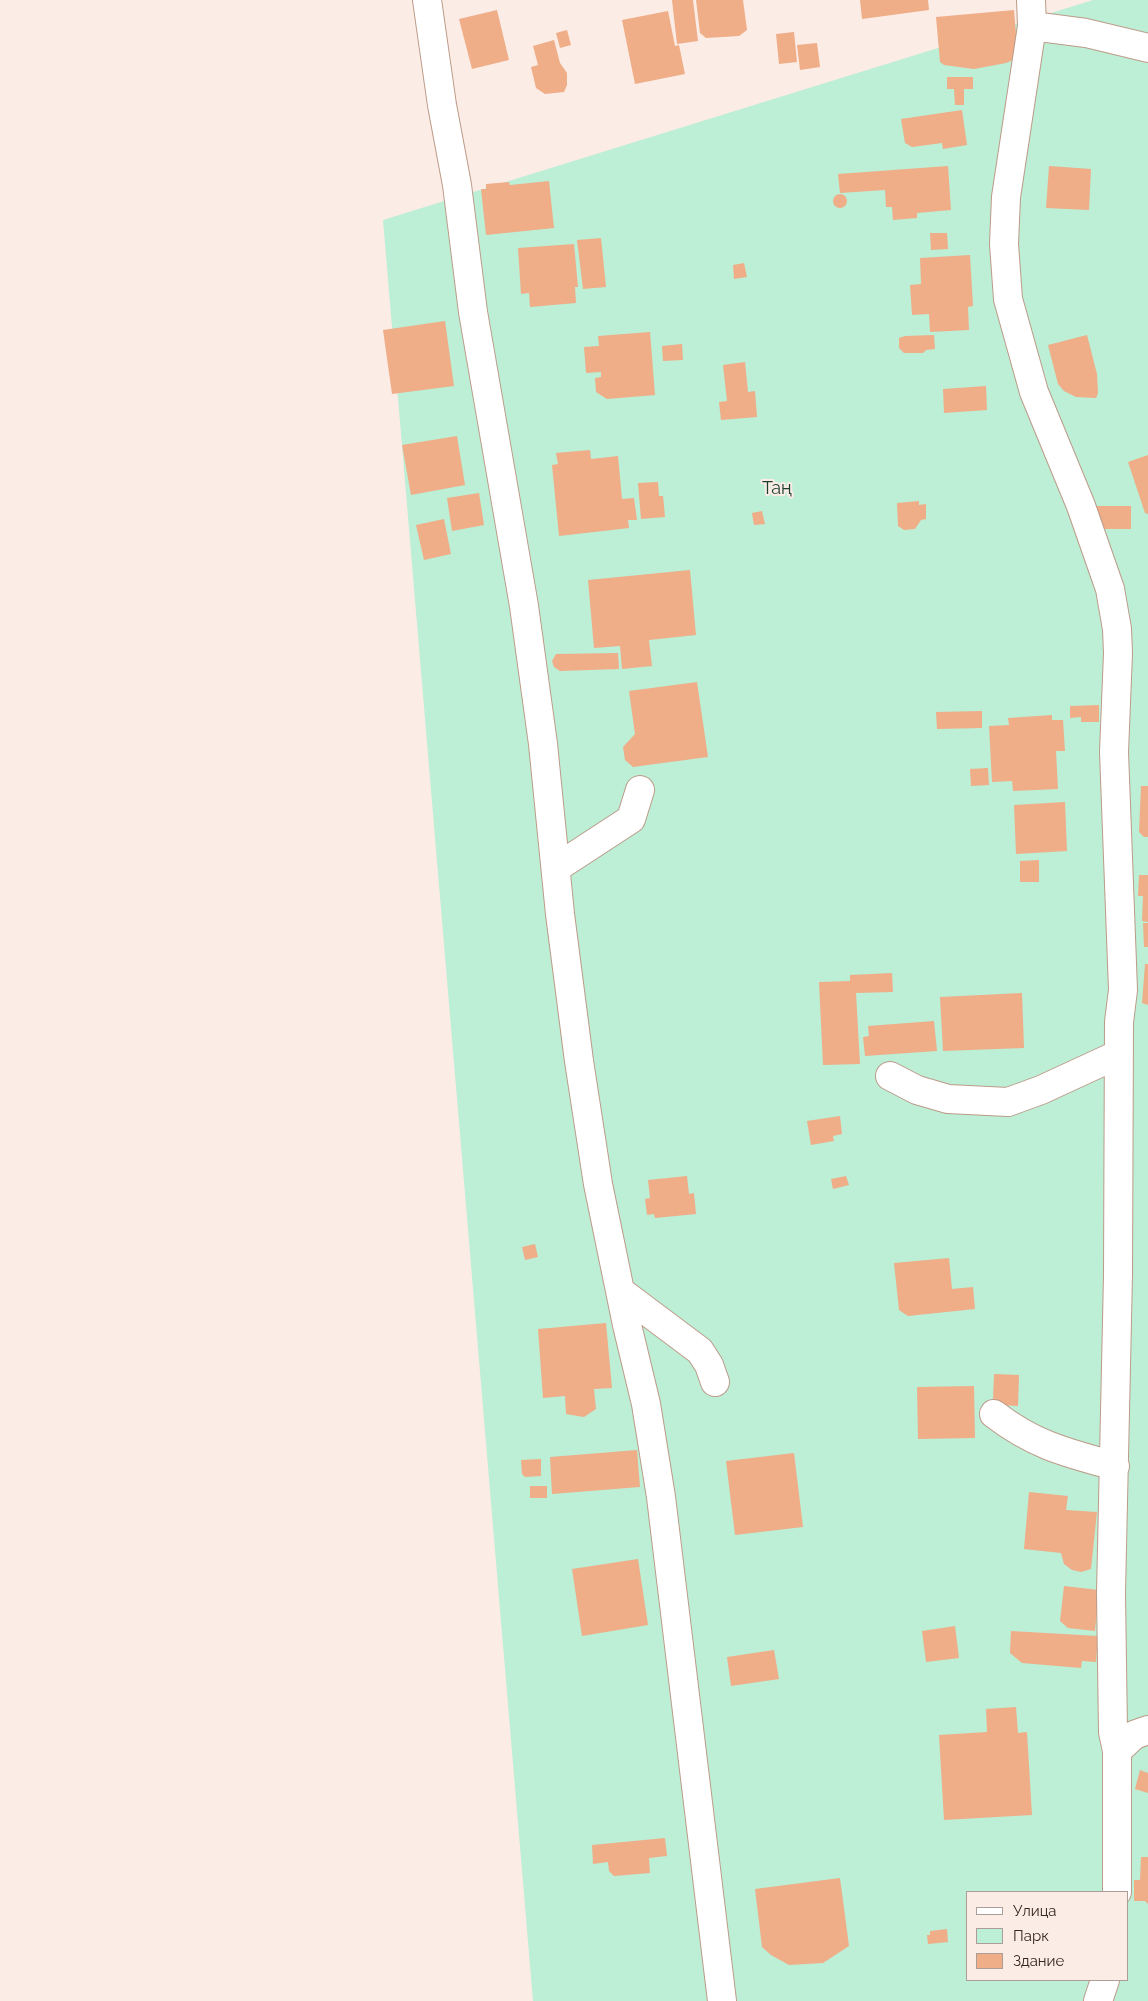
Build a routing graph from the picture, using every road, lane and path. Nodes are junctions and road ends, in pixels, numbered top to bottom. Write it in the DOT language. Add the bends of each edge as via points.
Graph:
graph roads {
  1 [pos="427,0"];
  2 [pos="1032,13"];
  3 [pos="1148,48"];
  4 [pos="640,790"];
  5 [pos="556,868"];
  6 [pos="1119,1054"];
  7 [pos="890,1076"];
  8 [pos="620,1290"];
  9 [pos="715,1382"];
  10 [pos="994,1414"];
  11 [pos="1115,1466"];
  12 [pos="1148,1730"];
  13 [pos="1117,1751"];
  14 [pos="1117,1891"];
  15 [pos="1105,1981"];
  16 [pos="722,2001"];
  17 [pos="1098,2001"];
  1 -- 5 [label="street" via="457,185 473,312 525,616"];
  2 -- 3 [label="street" via="1086,33"];
  2 -- 6 [label="street" via="1006,197 1004,244 1008,299 1034,392 1081,506 1110,589 1116,629 1114,752 1123,990"];
  4 -- 5 [label="street" via="631,819"];
  5 -- 8 [label="street" via="579,1061 598,1184"];
  6 -- 7 [label="street" via="1008,1102 948,1099 916,1090"];
  6 -- 11 [label="street"];
  8 -- 9 [label="street" via="700,1351"];
  8 -- 16 [label="street" via="646,1404 661,1497"];
  10 -- 11 [label="street" via="1015,1430 1050,1447"];
  11 -- 13 [label="street" via="1111,1593 1113,1732"];
  12 -- 13 [label="street" via="1134,1735"];
  13 -- 14 [label="street"];
  15 -- 17 [label="street"];
}
